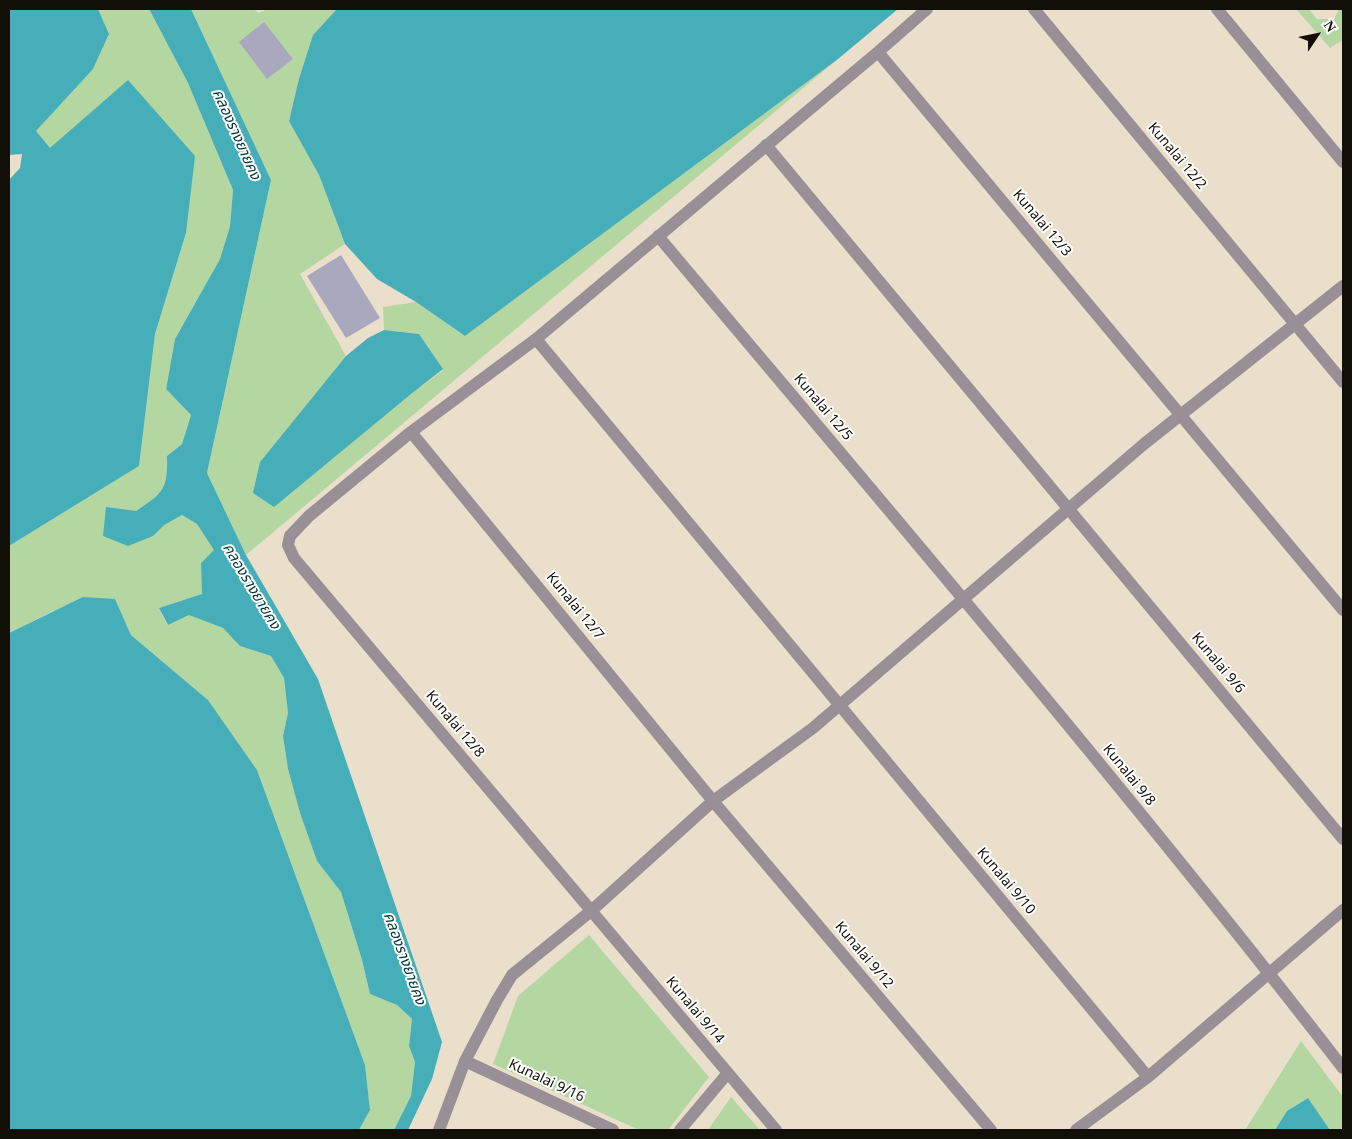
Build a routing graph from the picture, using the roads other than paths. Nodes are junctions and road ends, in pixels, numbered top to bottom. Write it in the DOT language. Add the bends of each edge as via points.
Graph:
graph roads {
  1 [pos="926,9"];
  2 [pos="1034,9"];
  3 [pos="1217,9"];
  4 [pos="878,52"];
  5 [pos="766,145"];
  6 [pos="1343,162"];
  7 [pos="658,236"];
  8 [pos="1343,286"];
  9 [pos="1295,324"];
  10 [pos="536,339"];
  11 [pos="1343,382"];
  12 [pos="1181,415"];
  13 [pos="411,432"];
  14 [pos="1068,508"];
  15 [pos="963,599"];
  16 [pos="1343,610"];
  17 [pos="840,705"];
  18 [pos="713,801"];
  19 [pos="1343,839"];
  20 [pos="1343,910"];
  21 [pos="591,911"];
  22 [pos="1270,972"];
  23 [pos="466,1061"];
  24 [pos="1343,1068"];
  25 [pos="727,1074"];
  26 [pos="1148,1077"];
  27 [pos="439,1130"];
  28 [pos="613,1130"];
  29 [pos="680,1130"];
  30 [pos="776,1130"];
  31 [pos="990,1130"];
  32 [pos="1076,1130"];
  1 -- 4 [label="street"];
  2 -- 9 [label="street, Kunalai 12/2"];
  3 -- 6 [label="street"];
  4 -- 5 [label="street"];
  4 -- 12 [label="street, Kunalai 12/3"];
  5 -- 7 [label="street"];
  5 -- 14 [label="street, Kunalai 9/6"];
  7 -- 10 [label="street"];
  7 -- 15 [label="street, Kunalai 12/5"];
  8 -- 9 [label="street"];
  9 -- 11 [label="street, Kunalai 12/2"];
  9 -- 12 [label="street"];
  10 -- 13 [label="street"];
  10 -- 17 [label="street, Kunalai 9/10"];
  12 -- 14 [label="street"];
  12 -- 16 [label="street, Kunalai 12/3"];
  13 -- 18 [label="street, Kunalai 12/7"];
  13 -- 21 [label="street, Kunalai 12/8" via="297,527 288,545 294,558"];
  14 -- 15 [label="street"];
  14 -- 19 [label="street, Kunalai 9/6"];
  15 -- 17 [label="street"];
  15 -- 22 [label="street, Kunalai 9/8"];
  17 -- 18 [label="street"];
  17 -- 26 [label="street, Kunalai 9/10"];
  18 -- 21 [label="street"];
  18 -- 31 [label="street, Kunalai 9/12"];
  20 -- 22 [label="street"];
  21 -- 23 [label="street" via="512,975"];
  21 -- 25 [label="street, Kunalai 9/14"];
  22 -- 24 [label="street, Kunalai 9/8"];
  22 -- 26 [label="street"];
  23 -- 27 [label="street"];
  23 -- 28 [label="street, Kunalai 9/16"];
  25 -- 29 [label="street"];
  25 -- 30 [label="street, Kunalai 9/14"];
  26 -- 32 [label="street"];
}
